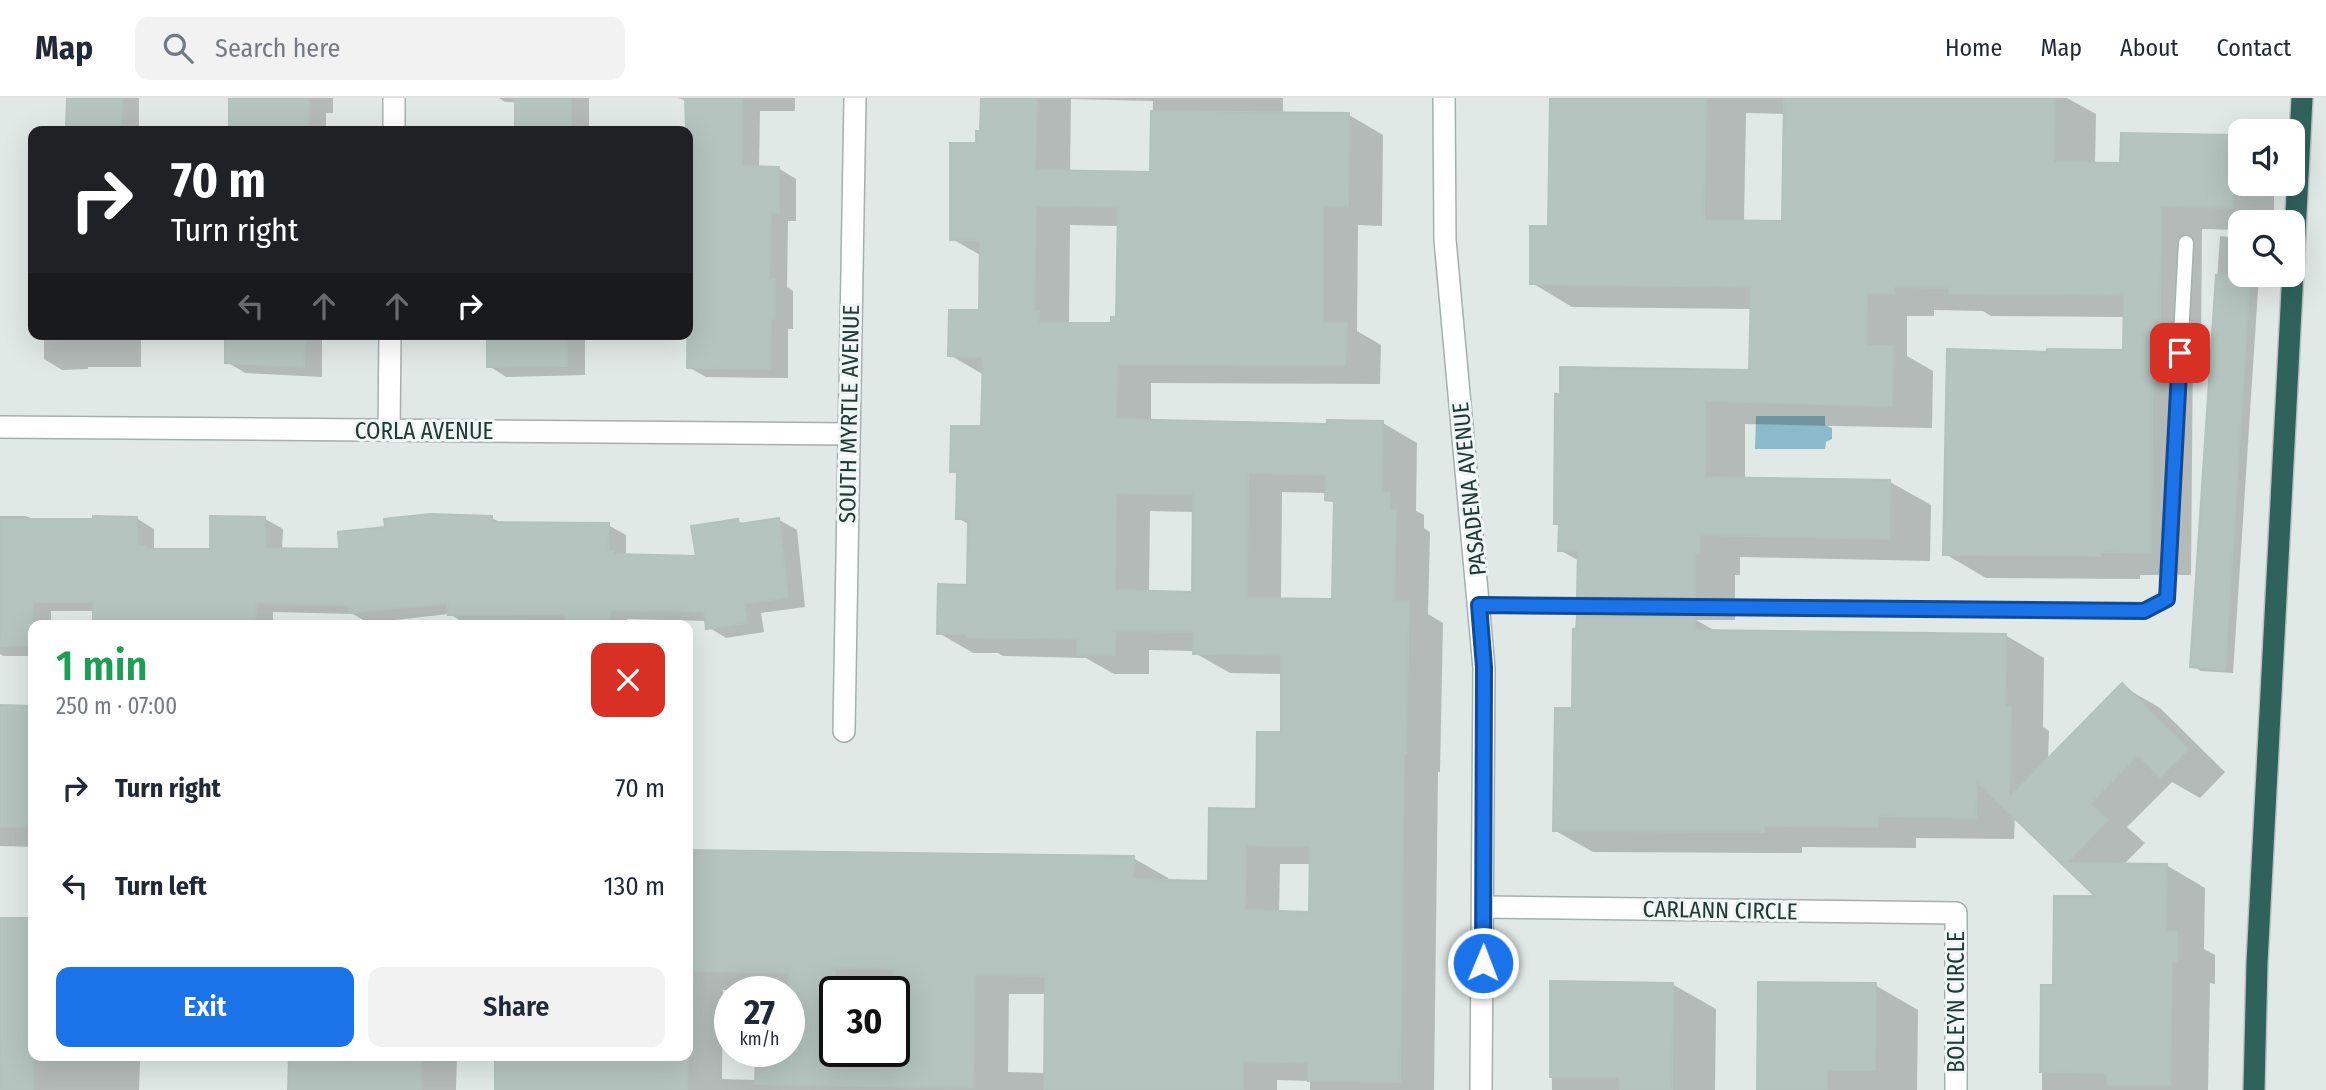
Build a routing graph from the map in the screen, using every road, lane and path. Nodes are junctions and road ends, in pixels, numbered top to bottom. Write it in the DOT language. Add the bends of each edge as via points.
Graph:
graph roads {
  1 [pos="394,98"];
  2 [pos="855,98"];
  3 [pos="1444,98"];
  4 [pos="2302,98"];
  5 [pos="394,126"];
  6 [pos="2186,243"];
  7 [pos="390,340"];
  8 [pos="0,427"];
  9 [pos="389,430"];
  10 [pos="849,434"];
  11 [pos="1479,605"];
  12 [pos="844,731"];
  13 [pos="1484,907"];
  14 [pos="1956,913"];
  15 [pos="1481,1090"];
  16 [pos="1956,1090"];
  17 [pos="2254,1090"];
  1 -- 5 [label="street"];
  2 -- 10 [label="street, SOUTH MYRTLE AVENUE"];
  3 -- 11 [label="street, PASADENA AVENUE" via="1445,240"];
  4 -- 17 [label="highway"];
  6 -- 11 [label="lane" via="2167,599 2144,611"];
  7 -- 9 [label="street"];
  8 -- 9 [label="street, CORLA AVENUE"];
  9 -- 10 [label="street, CORLA AVENUE"];
  10 -- 12 [label="street, SOUTH MYRTLE AVENUE"];
  11 -- 13 [label="street, PASADENA AVENUE" via="1484,667"];
  13 -- 14 [label="street, CARLANN CIRCLE"];
  13 -- 15 [label="street, PASADENA AVENUE"];
  14 -- 16 [label="street, BOLEYN CIRCLE"];
}
